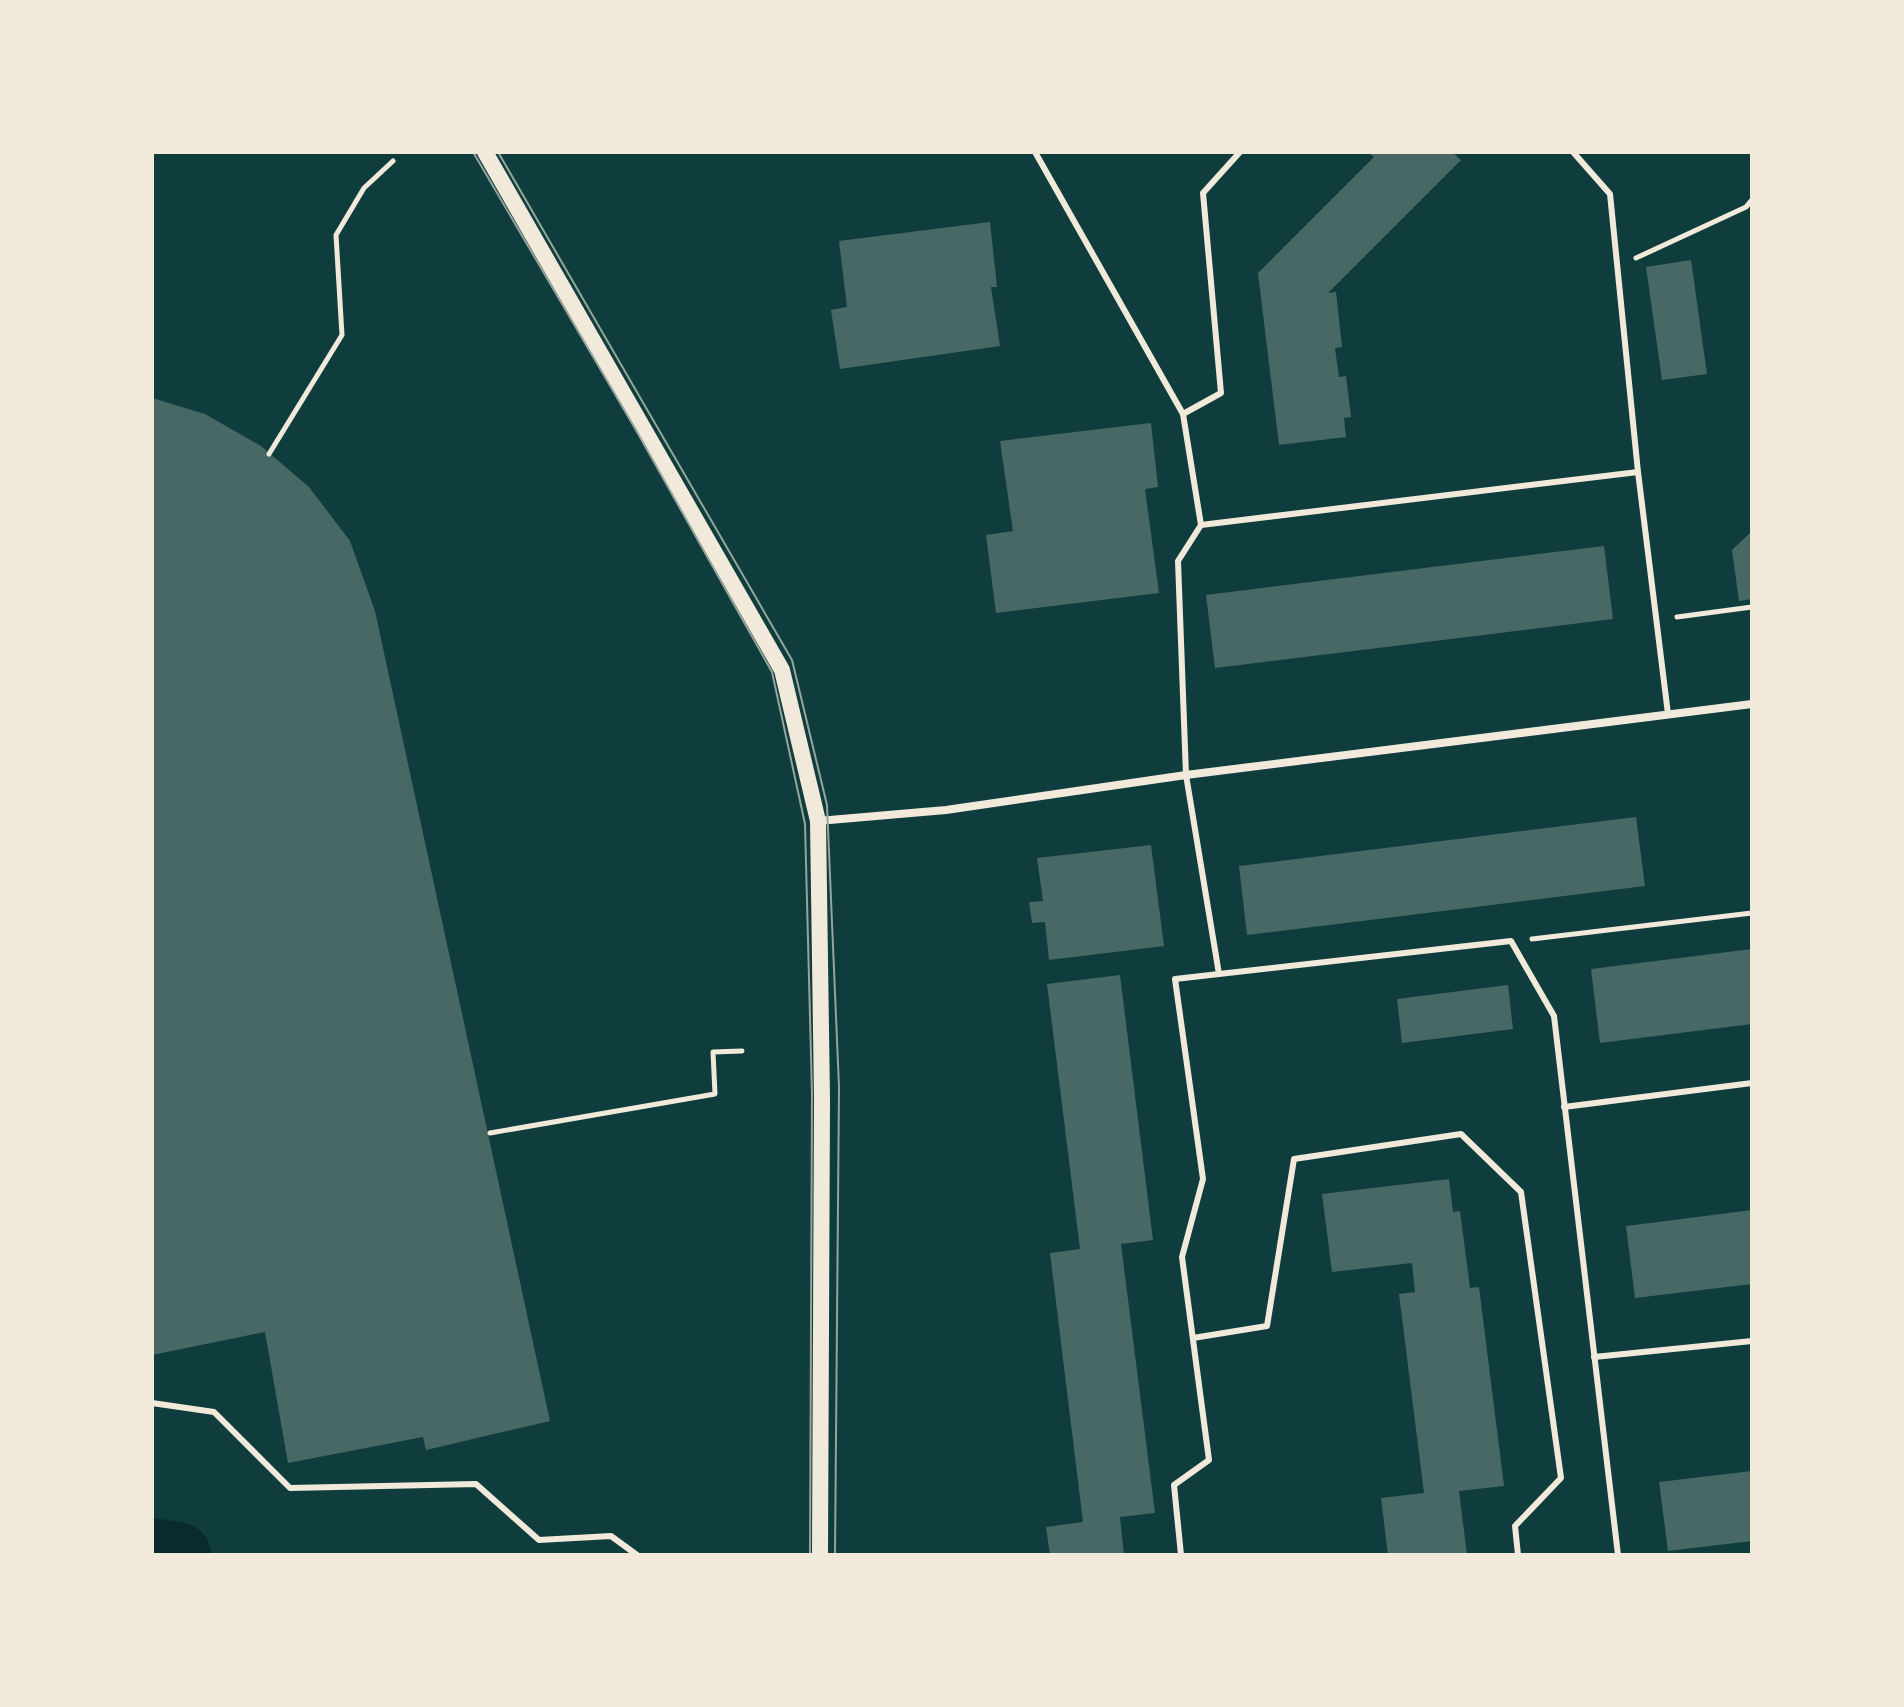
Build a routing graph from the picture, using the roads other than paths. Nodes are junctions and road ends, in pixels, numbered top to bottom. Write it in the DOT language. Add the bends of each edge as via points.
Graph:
graph roads {
  1 [pos="485,152"];
  2 [pos="1035,152"];
  3 [pos="1240,152"];
  4 [pos="1573,152"];
  5 [pos="1183,414"];
  6 [pos="1638,472"];
  7 [pos="1201,525"];
  8 [pos="1752,704"];
  9 [pos="1668,714"];
  10 [pos="1186,775"];
  11 [pos="818,821"];
  12 [pos="1219,974"];
  13 [pos="1752,1083"];
  14 [pos="1564,1107"];
  15 [pos="1193,1338"];
  16 [pos="1752,1341"];
  17 [pos="1594,1357"];
  18 [pos="152,1403"];
  19 [pos="637,1555"];
  20 [pos="820,1555"];
  21 [pos="1181,1555"];
  22 [pos="1518,1555"];
  23 [pos="1618,1555"];
  1 -- 11 [label="main road" via="782,670"];
  2 -- 5 [label="lane"];
  3 -- 5 [label="lane" via="1203,193 1221,393"];
  4 -- 6 [label="lane" via="1610,194"];
  5 -- 7 [label="lane"];
  6 -- 7 [label="lane"];
  6 -- 9 [label="lane"];
  7 -- 10 [label="lane" via="1178,561"];
  8 -- 9 [label="street"];
  9 -- 10 [label="street"];
  10 -- 11 [label="street" via="946,810"];
  10 -- 12 [label="lane"];
  11 -- 20 [label="main road"];
  12 -- 14 [label="lane" via="1511,941 1554,1016"];
  12 -- 15 [label="lane" via="1175,979 1203,1179 1182,1257"];
  13 -- 14 [label="lane"];
  14 -- 17 [label="lane"];
  15 -- 21 [label="lane" via="1209,1460 1174,1485"];
  15 -- 22 [label="lane" via="1267,1326 1294,1159 1461,1134 1521,1192 1557,1448 1561,1478 1515,1526"];
  16 -- 17 [label="lane"];
  17 -- 23 [label="lane"];
  18 -- 19 [label="lane" via="214,1412 290,1488 476,1484 539,1540 611,1536"];
}
